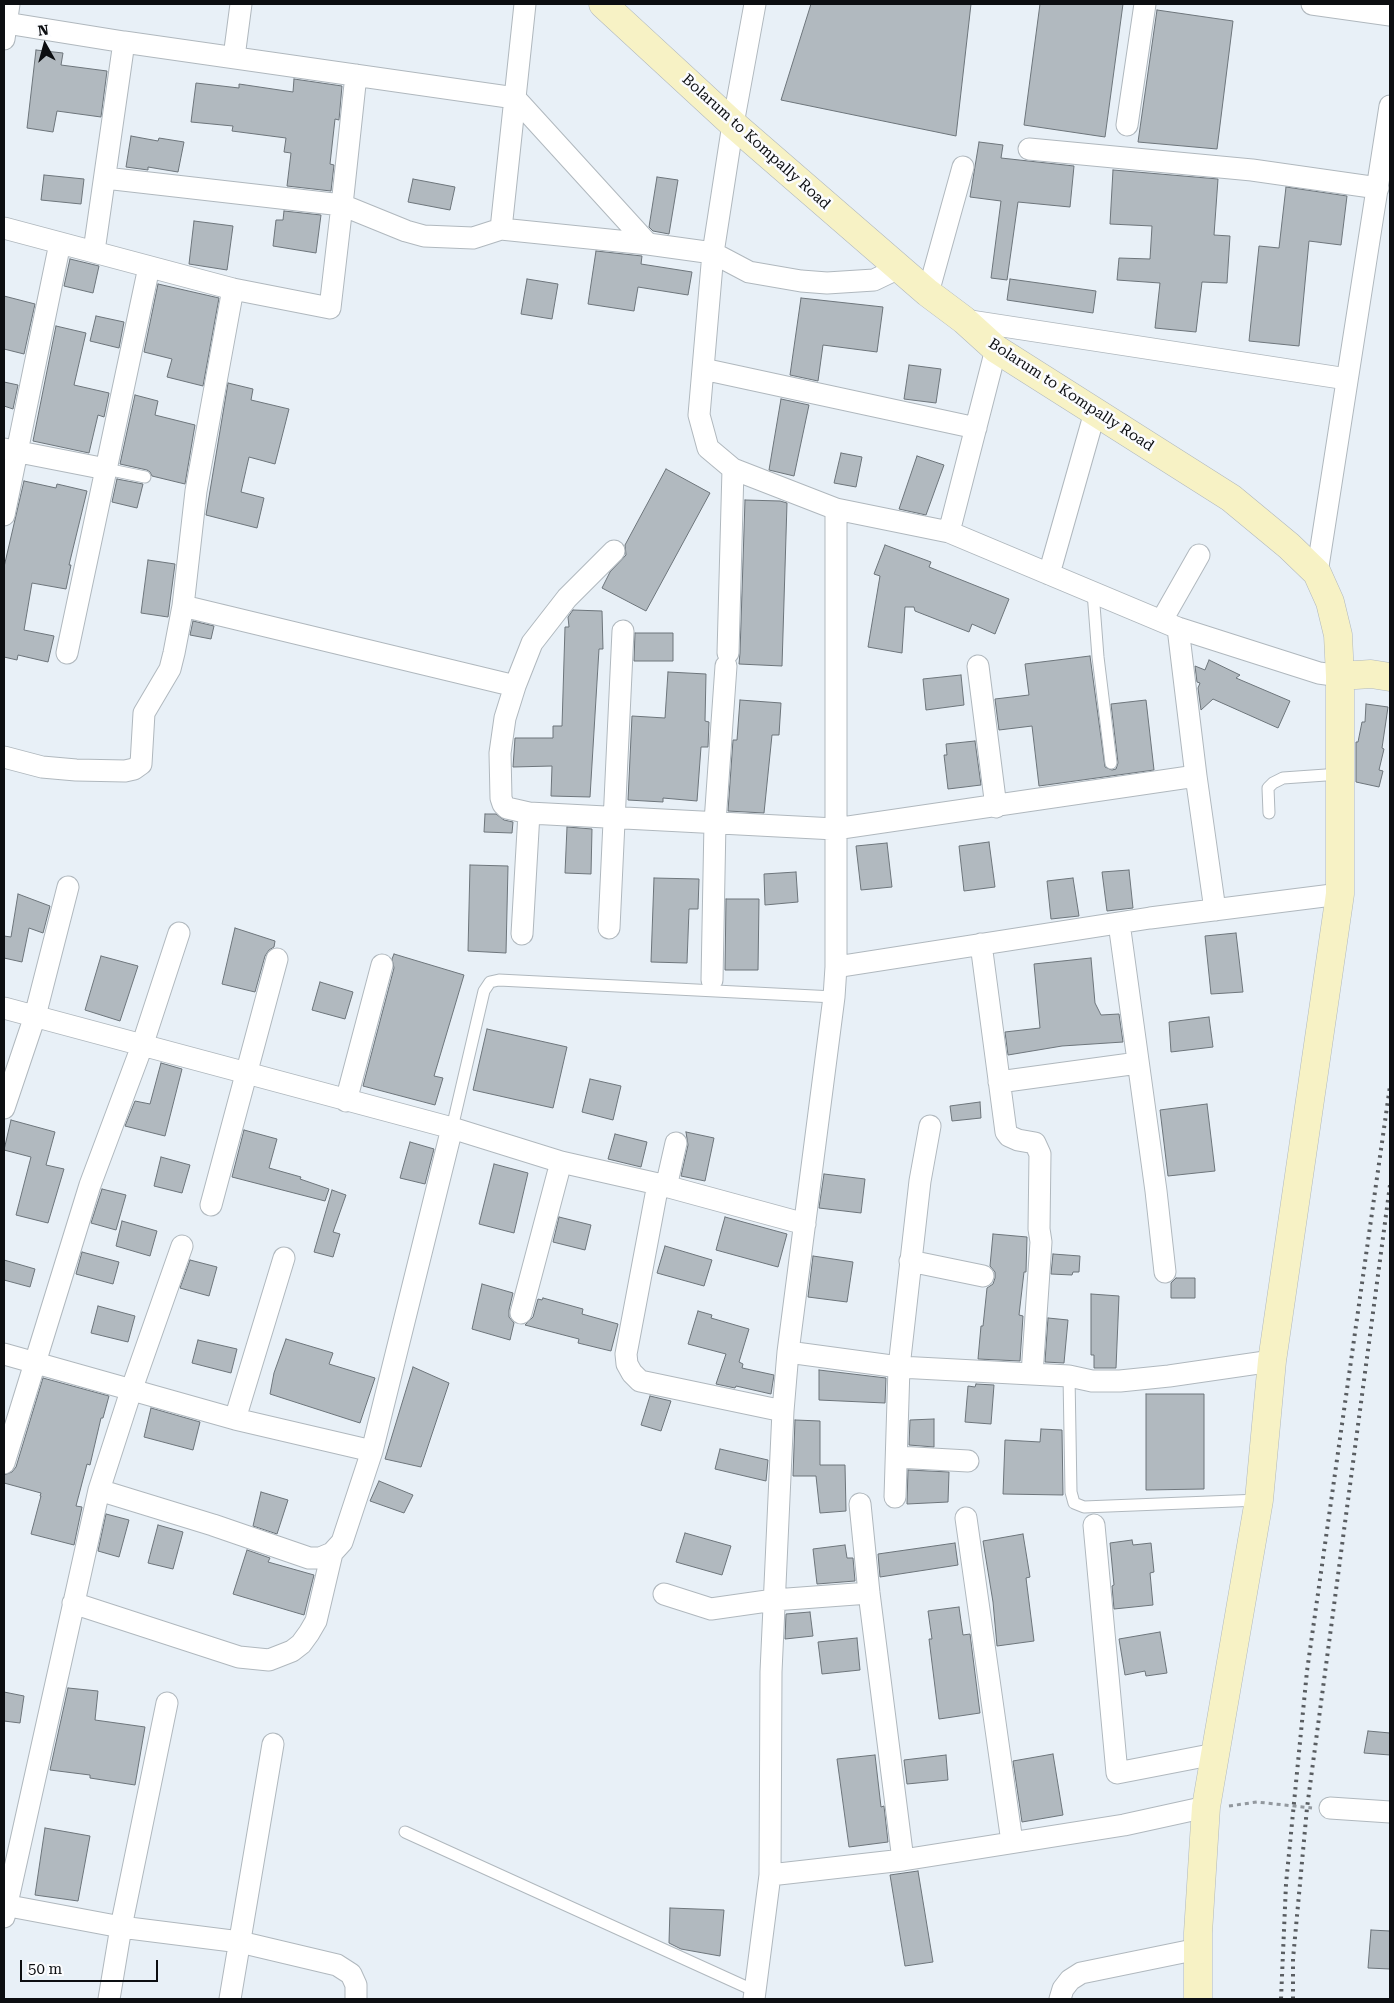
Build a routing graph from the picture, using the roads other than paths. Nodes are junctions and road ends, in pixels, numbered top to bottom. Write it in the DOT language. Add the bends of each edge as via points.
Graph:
graph roads {
  1 [pos="241,4"];
  2 [pos="525,4"];
  3 [pos="603,4"];
  4 [pos="755,4"];
  5 [pos="1145,4"];
  6 [pos="1312,4"];
  7 [pos="1390,15"];
  8 [pos="6,22"];
  9 [pos="124,42"];
  10 [pos="234,57"];
  11 [pos="356,75"];
  12 [pos="515,98"];
  13 [pos="1390,106"];
  14 [pos="733,124"];
  15 [pos="1128,125"];
  16 [pos="1029,149"];
  17 [pos="963,168"];
  18 [pos="105,178"];
  19 [pos="1378,188"];
  20 [pos="342,205"];
  21 [pos="4,228"];
  22 [pos="501,229"];
  23 [pos="60,243"];
  24 [pos="648,244"];
  25 [pos="94,251"];
  26 [pos="713,254"];
  27 [pos="150,267"];
  28 [pos="900,268"];
  29 [pos="233,290"];
  30 [pos="928,293"];
  31 [pos="964,320"];
  32 [pos="996,349"];
  33 [pos="703,369"];
  34 [pos="1347,379"];
  35 [pos="1095,412"];
  36 [pos="976,428"];
  37 [pos="10,450"];
  38 [pos="733,469"];
  39 [pos="106,470"];
  40 [pos="145,477"];
  41 [pos="836,509"];
  42 [pos="4,514"];
  43 [pos="949,532"];
  44 [pos="614,551"];
  45 [pos="1199,555"];
  46 [pos="1317,573"];
  47 [pos="1049,574"];
  48 [pos="1093,592"];
  49 [pos="184,606"];
  50 [pos="1170,624"];
  51 [pos="622,631"];
  52 [pos="67,653"];
  53 [pos="978,666"];
  54 [pos="1340,676"];
  55 [pos="1390,677"];
  56 [pos="515,686"];
  57 [pos="4,757"];
  58 [pos="1111,763"];
  59 [pos="1340,774"];
  60 [pos="1196,776"];
  61 [pos="996,807"];
  62 [pos="529,813"];
  63 [pos="1269,813"];
  64 [pos="614,816"];
  65 [pos="715,822"];
  66 [pos="835,829"];
  67 [pos="68,887"];
  68 [pos="1340,894"];
  69 [pos="1215,910"];
  70 [pos="1118,923"];
  71 [pos="609,928"];
  72 [pos="179,932"];
  73 [pos="522,934"];
  74 [pos="981,944"];
  75 [pos="277,959"];
  76 [pos="382,965"];
  77 [pos="836,967"];
  78 [pos="712,980"];
  79 [pos="834,997"];
  80 [pos="4,1008"];
  81 [pos="35,1016"];
  82 [pos="142,1046"];
  83 [pos="1138,1063"];
  84 [pos="246,1074"];
  85 [pos="999,1082"];
  86 [pos="346,1101"];
  87 [pos="4,1108"];
  88 [pos="930,1126"];
  89 [pos="452,1128"];
  90 [pos="676,1143"];
  91 [pos="561,1162"];
  92 [pos="662,1186"];
  93 [pos="211,1205"];
  94 [pos="805,1224"];
  95 [pos="182,1246"];
  96 [pos="284,1258"];
  97 [pos="910,1261"];
  98 [pos="1165,1272"];
  99 [pos="983,1276"];
  100 [pos="521,1313"];
  101 [pos="788,1352"];
  102 [pos="4,1354"];
  103 [pos="1272,1361"];
  104 [pos="36,1362"];
  105 [pos="899,1367"];
  106 [pos="1032,1374"];
  107 [pos="1069,1376"];
  108 [pos="131,1391"];
  109 [pos="783,1411"];
  110 [pos="235,1419"];
  111 [pos="372,1452"];
  112 [pos="897,1457"];
  113 [pos="968,1462"];
  114 [pos="4,1463"];
  115 [pos="99,1490"];
  116 [pos="896,1497"];
  117 [pos="1259,1500"];
  118 [pos="860,1504"];
  119 [pos="966,1518"];
  120 [pos="1094,1525"];
  121 [pos="332,1553"];
  122 [pos="869,1593"];
  123 [pos="664,1594"];
  124 [pos="774,1600"];
  125 [pos="73,1603"];
  126 [pos="167,1703"];
  127 [pos="273,1744"];
  128 [pos="1215,1754"];
  129 [pos="1206,1807"];
  130 [pos="1330,1808"];
  131 [pos="1390,1812"];
  132 [pos="404,1832"];
  133 [pos="1012,1842"];
  134 [pos="903,1860"];
  135 [pos="770,1875"];
  136 [pos="4,1909"];
  137 [pos="121,1927"];
  138 [pos="240,1942"];
  139 [pos="1198,1949"];
  140 [pos="754,1995"];
  141 [pos="109,1999"];
  142 [pos="230,1999"];
  143 [pos="356,1999"];
  144 [pos="1060,1999"];
  145 [pos="1198,1999"];
  1 -- 10 [label="street"];
  2 -- 12 [label="street"];
  3 -- 14 [label="street, Bolarum to Kompally Road"];
  4 -- 14 [label="street"];
  5 -- 15 [label="street"];
  6 -- 7 [label="street"];
  8 -- 9 [label="street"];
  9 -- 10 [label="street"];
  9 -- 18 [label="street"];
  10 -- 11 [label="street"];
  11 -- 12 [label="street"];
  11 -- 20 [label="street"];
  12 -- 22 [label="street"];
  12 -- 24 [label="street"];
  13 -- 19 [label="street"];
  14 -- 26 [label="street"];
  14 -- 28 [label="street, Bolarum to Kompally Road"];
  16 -- 19 [label="street" via="1252,170"];
  17 -- 30 [label="street"];
  18 -- 20 [label="street"];
  18 -- 25 [label="street"];
  19 -- 34 [label="street"];
  20 -- 22 [label="street" via="406,232 424,236 473,238"];
  20 -- 29 [label="street" via="330,308"];
  21 -- 23 [label="street"];
  22 -- 24 [label="street"];
  23 -- 25 [label="street"];
  23 -- 37 [label="street"];
  24 -- 26 [label="street"];
  25 -- 27 [label="street"];
  26 -- 28 [label="street" via="749,272 801,281 874,280"];
  26 -- 33 [label="street"];
  27 -- 29 [label="street"];
  27 -- 39 [label="street"];
  28 -- 30 [label="street, Bolarum to Kompally Road"];
  29 -- 49 [label="street" via="196,491"];
  30 -- 31 [label="street, Bolarum to Kompally Road"];
  31 -- 32 [label="street, Bolarum to Kompally Road"];
  31 -- 34 [label="street"];
  32 -- 35 [label="street, Bolarum to Kompally Road"];
  32 -- 36 [label="street"];
  33 -- 36 [label="street"];
  33 -- 38 [label="street" via="700,415 708,448"];
  34 -- 46 [label="street"];
  35 -- 46 [label="street, Bolarum to Kompally Road" via="1231,498"];
  35 -- 47 [label="street"];
  36 -- 43 [label="street"];
  37 -- 39 [label="street"];
  37 -- 42 [label="street"];
  38 -- 41 [label="street"];
  38 -- 65 [label="street" via="727,659"];
  39 -- 40 [label="lane"];
  39 -- 52 [label="street"];
  41 -- 43 [label="street"];
  41 -- 66 [label="street"];
  43 -- 47 [label="street"];
  44 -- 56 [label="street" via="567,598 532,644"];
  45 -- 50 [label="street"];
  46 -- 54 [label="street, Bolarum to Kompally Road" via="1330,602 1338,635"];
  47 -- 48 [label="street"];
  48 -- 50 [label="street"];
  48 -- 58 [label="lane"];
  49 -- 56 [label="street"];
  49 -- 57 [label="street" via="170,669 144,713 141,764 125,771 76,770 42,767"];
  50 -- 54 [label="street" via="1319,673"];
  50 -- 60 [label="street"];
  51 -- 64 [label="street"];
  53 -- 61 [label="street"];
  54 -- 55 [label="street" via="1371,674"];
  54 -- 59 [label="street, Bolarum to Kompally Road"];
  56 -- 62 [label="street" via="505,718 500,753 501,798 507,808"];
  59 -- 63 [label="lane" via="1283,778 1273,783 1268,788"];
  59 -- 68 [label="street, Bolarum to Kompally Road"];
  60 -- 61 [label="street"];
  60 -- 69 [label="street"];
  61 -- 66 [label="street"];
  62 -- 64 [label="street"];
  62 -- 73 [label="street"];
  64 -- 65 [label="street"];
  64 -- 71 [label="street"];
  65 -- 66 [label="street"];
  65 -- 78 [label="street"];
  66 -- 77 [label="street"];
  67 -- 81 [label="street"];
  68 -- 69 [label="street"];
  68 -- 103 [label="street, Bolarum to Kompally Road"];
  69 -- 70 [label="street"];
  70 -- 74 [label="street"];
  70 -- 83 [label="street"];
  72 -- 82 [label="street"];
  74 -- 77 [label="street"];
  74 -- 85 [label="street"];
  75 -- 84 [label="street"];
  76 -- 86 [label="street"];
  77 -- 79 [label="street"];
  79 -- 89 [label="lane" via="490,982 484,991"];
  79 -- 94 [label="street"];
  80 -- 81 [label="street"];
  81 -- 82 [label="street"];
  81 -- 87 [label="street"];
  82 -- 84 [label="street"];
  82 -- 104 [label="street" via="90,1185"];
  83 -- 85 [label="street"];
  83 -- 98 [label="street"];
  84 -- 86 [label="street"];
  84 -- 93 [label="street"];
  85 -- 106 [label="street" via="1006,1132 1018,1140 1035,1143 1040,1154 1041,1242"];
  86 -- 89 [label="street"];
  88 -- 97 [label="street"];
  89 -- 91 [label="street"];
  89 -- 111 [label="street"];
  90 -- 92 [label="street"];
  91 -- 92 [label="street"];
  91 -- 100 [label="street"];
  92 -- 94 [label="street"];
  92 -- 109 [label="street" via="626,1354 627,1364 640,1380"];
  94 -- 101 [label="street"];
  95 -- 108 [label="street"];
  96 -- 110 [label="street"];
  97 -- 99 [label="street"];
  97 -- 105 [label="street"];
  101 -- 105 [label="street"];
  101 -- 109 [label="street"];
  102 -- 104 [label="street"];
  103 -- 107 [label="street" via="1120,1381 1092,1381"];
  103 -- 117 [label="street, Bolarum to Kompally Road"];
  104 -- 108 [label="street"];
  104 -- 114 [label="street"];
  105 -- 106 [label="street"];
  105 -- 112 [label="street"];
  106 -- 107 [label="street"];
  107 -- 117 [label="lane" via="1071,1492 1074,1503 1084,1507"];
  108 -- 110 [label="street"];
  108 -- 115 [label="street"];
  109 -- 124 [label="street"];
  110 -- 111 [label="street"];
  111 -- 121 [label="street" via="342,1542"];
  112 -- 113 [label="street"];
  112 -- 116 [label="street"];
  115 -- 121 [label="street" via="309,1558"];
  115 -- 125 [label="street"];
  117 -- 128 [label="street, Bolarum to Kompally Road"];
  118 -- 122 [label="street"];
  119 -- 133 [label="street"];
  120 -- 128 [label="street" via="1116,1773"];
  121 -- 125 [label="street" via="316,1621 309,1633 292,1651 269,1660 239,1657"];
  122 -- 124 [label="street"];
  122 -- 134 [label="street"];
  123 -- 124 [label="street" via="711,1609"];
  124 -- 135 [label="street"];
  125 -- 136 [label="street"];
  126 -- 137 [label="street"];
  127 -- 138 [label="street"];
  128 -- 129 [label="street, Bolarum to Kompally Road"];
  129 -- 133 [label="street" via="1124,1825"];
  129 -- 139 [label="street, Bolarum to Kompally Road"];
  130 -- 131 [label="street"];
  132 -- 140 [label="lane"];
  133 -- 134 [label="street"];
  134 -- 135 [label="street"];
  135 -- 140 [label="street"];
  136 -- 137 [label="street"];
  137 -- 138 [label="street"];
  137 -- 141 [label="street"];
  138 -- 142 [label="street"];
  138 -- 143 [label="street" via="338,1965 351,1974 356,1985"];
  139 -- 144 [label="street" via="1082,1973 1070,1980"];
  139 -- 145 [label="street, Bolarum to Kompally Road"];
}
